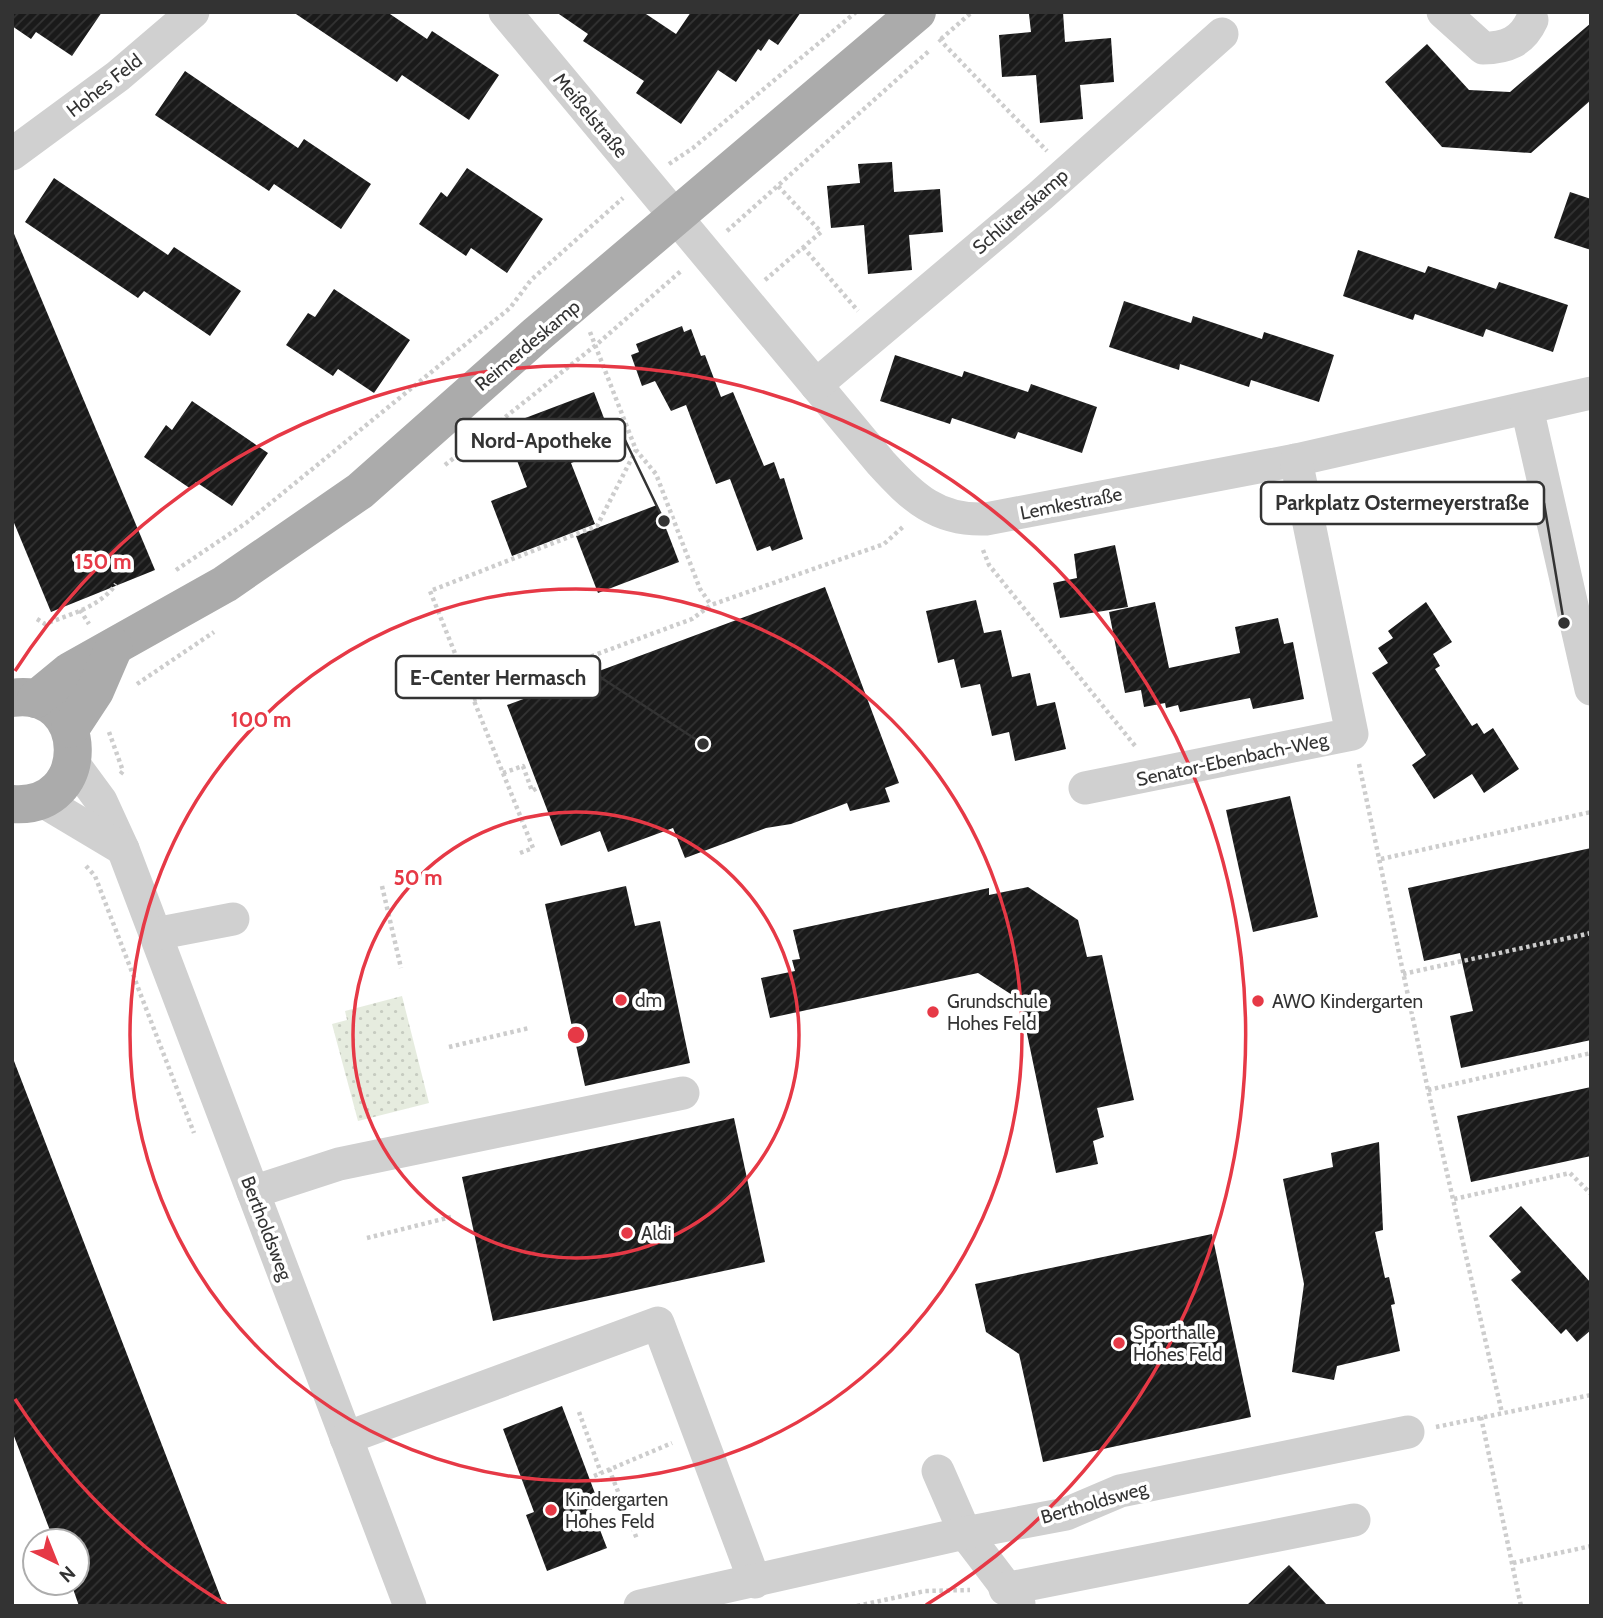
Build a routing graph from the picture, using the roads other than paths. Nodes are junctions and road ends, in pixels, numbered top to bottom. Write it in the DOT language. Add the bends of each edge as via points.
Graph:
graph roads {
  1 [pos="193,12"];
  2 [pos="505,12"];
  3 [pos="1443,12"];
  4 [pos="916,13"];
  5 [pos="1532,20"];
  6 [pos="1222,34"];
  7 [pos="12,154"];
  8 [pos="677,218"];
  9 [pos="816,385"];
  10 [pos="1591,393"];
  11 [pos="1527,408"];
  12 [pos="1296,460"];
  13 [pos="97,631"];
  14 [pos="1591,689"];
  15 [pos="24,699"];
  16 [pos="71,746"];
  17 [pos="1085,788"];
  18 [pos="27,802"];
  19 [pos="124,849"];
  20 [pos="233,919"];
  21 [pos="155,934"];
  22 [pos="684,1093"];
  23 [pos="253,1192"];
  24 [pos="1408,1432"];
  25 [pos="346,1438"];
  26 [pos="938,1471"];
  27 [pos="1354,1521"];
  28 [pos="965,1533"];
  29 [pos="755,1582"];
  30 [pos="1016,1601"];
  31 [pos="410,1606"];
  32 [pos="640,1606"];
  1 -- 7 [label="street, Hohes Feld" via="118,76"];
  2 -- 8 [label="street, Meißelstraße"];
  3 -- 5 [label="street" via="1483,48 1505,48 1526,32"];
  4 -- 8 [label="main road, Reimerdeskamp"];
  6 -- 9 [label="street, Schlüterskamp"];
  8 -- 9 [label="street, Lemkestraße"];
  8 -- 13 [label="main road, Reimerdeskamp" via="360,491 225,584"];
  9 -- 12 [label="street, Lemkestraße" via="881,463 925,506 950,517 975,520"];
  10 -- 11 [label="street, Lemkestraße"];
  11 -- 12 [label="street, Lemkestraße"];
  11 -- 14 [label="street"];
  12 -- 17 [label="street, Senator-Ebenbach-Weg" via="1352,734"];
  13 -- 15 [label="main road, Reimerdeskamp" via="70,671"];
  13 -- 16 [label="main road" via="95,691"];
  15 -- 16 [label="main road" via="58,712"];
  16 -- 18 [label="main road" via="60,786"];
  16 -- 19 [label="street, Bertholdsweg"];
  18 -- 19 [label="street"];
  19 -- 21 [label="street, Bertholdsweg"];
  20 -- 21 [label="street"];
  21 -- 23 [label="street, Bertholdsweg"];
  22 -- 23 [label="street" via="339,1164"];
  23 -- 25 [label="street, Bertholdsweg"];
  24 -- 28 [label="street, Bertholdsweg" via="1121,1491 1066,1514"];
  25 -- 29 [label="street" via="658,1323"];
  25 -- 31 [label="street, Bertholdsweg"];
  26 -- 28 [label="street"];
  27 -- 30 [label="street"];
  28 -- 29 [label="street, Bertholdsweg"];
  28 -- 30 [label="street"];
  29 -- 32 [label="street, Bertholdsweg"];
}
